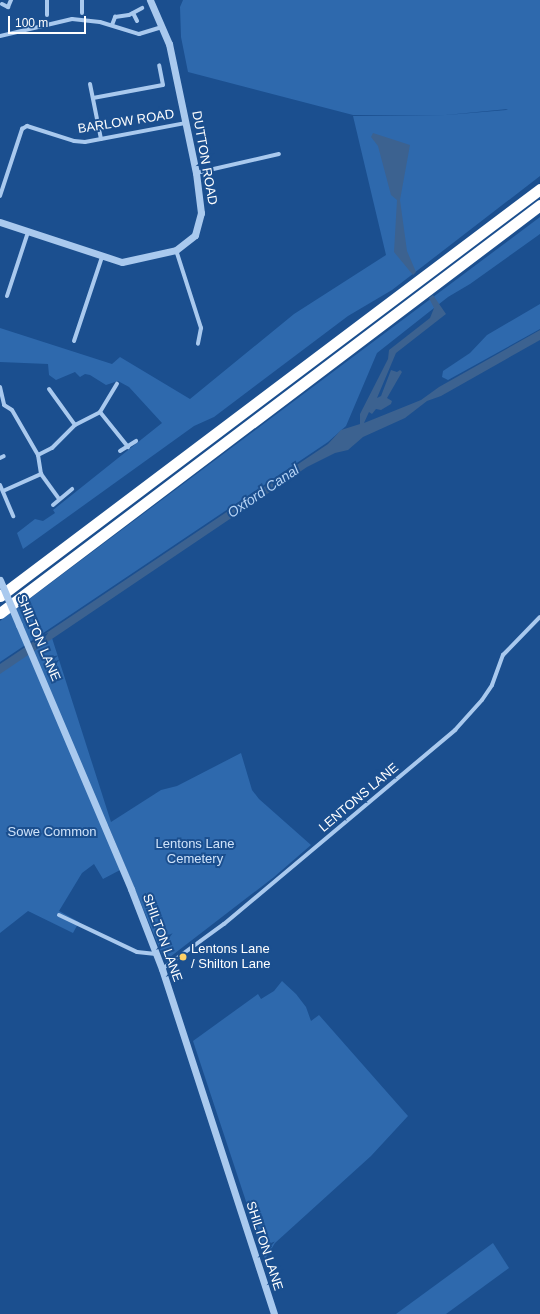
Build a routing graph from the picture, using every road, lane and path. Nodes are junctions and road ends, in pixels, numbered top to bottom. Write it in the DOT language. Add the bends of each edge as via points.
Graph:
graph roads {
  1 [pos="11,0"];
  2 [pos="47,0"];
  3 [pos="82,0"];
  4 [pos="150,0"];
  5 [pos="2,4"];
  6 [pos="142,8"];
  7 [pos="82,13"];
  8 [pos="133,13"];
  9 [pos="47,15"];
  10 [pos="137,21"];
  11 [pos="112,25"];
  12 [pos="163,27"];
  13 [pos="0,36"];
  14 [pos="159,65"];
  15 [pos="90,84"];
  16 [pos="93,98"];
  17 [pos="186,122"];
  18 [pos="101,139"];
  19 [pos="279,154"];
  20 [pos="196,173"];
  21 [pos="540,189"];
  22 [pos="0,196"];
  23 [pos="540,205"];
  24 [pos="0,222"];
  25 [pos="28,232"];
  26 [pos="176,250"];
  27 [pos="102,257"];
  28 [pos="7,296"];
  29 [pos="74,341"];
  30 [pos="198,344"];
  31 [pos="118,384"];
  32 [pos="0,387"];
  33 [pos="49,389"];
  34 [pos="2,406"];
  35 [pos="100,412"];
  36 [pos="75,425"];
  37 [pos="136,441"];
  38 [pos="128,447"];
  39 [pos="120,451"];
  40 [pos="38,455"];
  41 [pos="41,474"];
  42 [pos="0,485"];
  43 [pos="72,489"];
  44 [pos="3,491"];
  45 [pos="60,499"];
  46 [pos="53,505"];
  47 [pos="13,516"];
  48 [pos="0,580"];
  49 [pos="0,596"];
  50 [pos="0,613"];
  51 [pos="540,618"];
  52 [pos="60,915"];
  53 [pos="156,954"];
  54 [pos="162,969"];
  55 [pos="274,1314"];
  1 -- 5 [label="street" via="8,7"];
  2 -- 9 [label="street"];
  3 -- 7 [label="street"];
  4 -- 12 [label="street, DUTTON ROAD"];
  6 -- 8 [label="street"];
  8 -- 10 [label="street"];
  8 -- 11 [label="street" via="115,17"];
  11 -- 12 [label="street" via="139,34"];
  11 -- 13 [label="street" via="84,20 61,20"];
  12 -- 17 [label="street, DUTTON ROAD" via="176,70"];
  14 -- 16 [label="street" via="163,85"];
  15 -- 16 [label="street"];
  16 -- 18 [label="street"];
  17 -- 18 [label="street, BARLOW ROAD"];
  17 -- 20 [label="street, DUTTON ROAD"];
  18 -- 22 [label="street, BARLOW ROAD" via="74,141 27,126 22,129"];
  19 -- 20 [label="street"];
  20 -- 26 [label="street, DUTTON ROAD" via="201,222 191,240"];
  21 -- 49 [label="highway"];
  23 -- 50 [label="highway"];
  24 -- 25 [label="street, DUTTON ROAD"];
  25 -- 27 [label="street, DUTTON ROAD"];
  25 -- 28 [label="street"];
  26 -- 27 [label="street, DUTTON ROAD" via="122,262"];
  26 -- 30 [label="street" via="201,328"];
  27 -- 29 [label="street"];
  31 -- 35 [label="street"];
  32 -- 34 [label="street"];
  33 -- 36 [label="street"];
  34 -- 40 [label="street" via="11,408"];
  35 -- 36 [label="street"];
  35 -- 38 [label="street"];
  36 -- 40 [label="street" via="52,448"];
  37 -- 38 [label="street"];
  38 -- 39 [label="street"];
  40 -- 41 [label="street"];
  41 -- 44 [label="street"];
  41 -- 45 [label="street"];
  42 -- 44 [label="street"];
  43 -- 45 [label="street"];
  44 -- 47 [label="street"];
  45 -- 46 [label="street"];
  48 -- 53 [label="street, SHILTON LANE, bridge"];
  51 -- 54 [label="street, LENTONS LANE" via="503,655 492,685 455,730 224,924"];
  52 -- 53 [label="street" via="137,952"];
  53 -- 54 [label="street, SHILTON LANE"];
  54 -- 55 [label="street, SHILTON LANE"];
}
